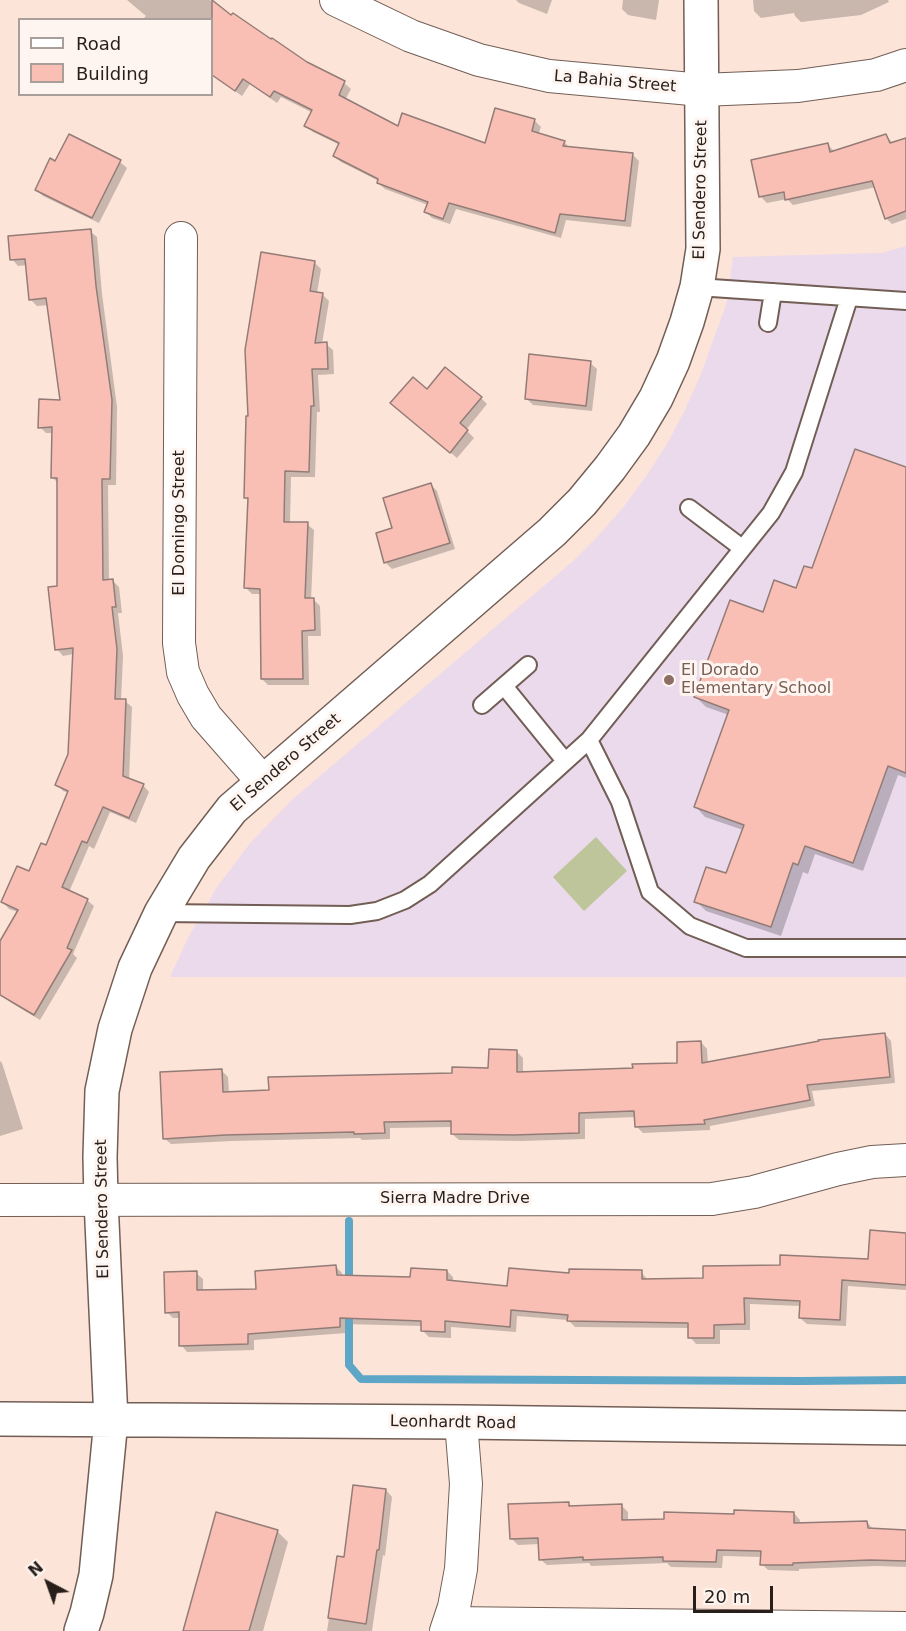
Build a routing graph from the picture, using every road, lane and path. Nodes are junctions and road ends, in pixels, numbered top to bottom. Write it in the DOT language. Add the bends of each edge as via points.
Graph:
graph roads {
  1 [pos="336,0"];
  2 [pos="701,0"];
  3 [pos="906,65"];
  4 [pos="702,90"];
  5 [pos="181,238"];
  6 [pos="697,287"];
  7 [pos="773,292"];
  8 [pos="849,298"];
  9 [pos="906,301"];
  10 [pos="768,323"];
  11 [pos="689,508"];
  12 [pos="742,548"];
  13 [pos="528,666"];
  14 [pos="504,686"];
  15 [pos="482,705"];
  16 [pos="589,740"];
  17 [pos="566,761"];
  18 [pos="263,782"];
  19 [pos="161,913"];
  20 [pos="906,948"];
  21 [pos="906,1160"];
  22 [pos="0,1200"];
  23 [pos="101,1200"];
  24 [pos="0,1419"];
  25 [pos="111,1420"];
  26 [pos="461,1422"];
  27 [pos="906,1428"];
  28 [pos="447,1627"];
  29 [pos="906,1628"];
  30 [pos="766,1629"];
  31 [pos="81,1631"];
  1 -- 4 [label="street, La Bahia Street" via="411,36 479,60 549,76"];
  2 -- 4 [label="street, El Sendero Street"];
  3 -- 4 [label="street, La Bahia Street" via="876,75 798,86"];
  4 -- 6 [label="street, El Sendero Street" via="703,249"];
  5 -- 18 [label="street, El Domingo Street" via="179,643 183,672 206,717"];
  6 -- 7 [label="lane"];
  6 -- 18 [label="street, El Sendero Street" via="673,361 656,398 634,435 582,502"];
  7 -- 8 [label="lane"];
  7 -- 10 [label="lane"];
  8 -- 9 [label="lane"];
  8 -- 12 [label="lane" via="794,472 771,513"];
  11 -- 12 [label="lane"];
  12 -- 16 [label="lane"];
  13 -- 14 [label="lane"];
  14 -- 15 [label="lane"];
  14 -- 17 [label="lane"];
  16 -- 17 [label="lane"];
  16 -- 20 [label="lane" via="620,802 650,892 690,926 746,948"];
  17 -- 19 [label="lane" via="430,884 377,911 350,915"];
  18 -- 19 [label="street, El Sendero Street" via="232,809 194,858"];
  19 -- 23 [label="street, El Sendero Street" via="135,968 115,1029 102,1091"];
  21 -- 23 [label="street, Sierra Madre Drive" via="837,1169 712,1199"];
  22 -- 23 [label="street, Sierra Madre Drive"];
  23 -- 25 [label="street, El Sendero Street"];
  24 -- 25 [label="street, Leonhardt Road"];
  25 -- 26 [label="street, Leonhardt Road"];
  25 -- 31 [label="street, El Sendero Street" via="96,1575"];
  26 -- 27 [label="street, Leonhardt Road"];
  26 -- 28 [label="street" via="466,1484 463,1548 460,1578"];
  28 -- 30 [label="street"];
  29 -- 30 [label="street"];
}
